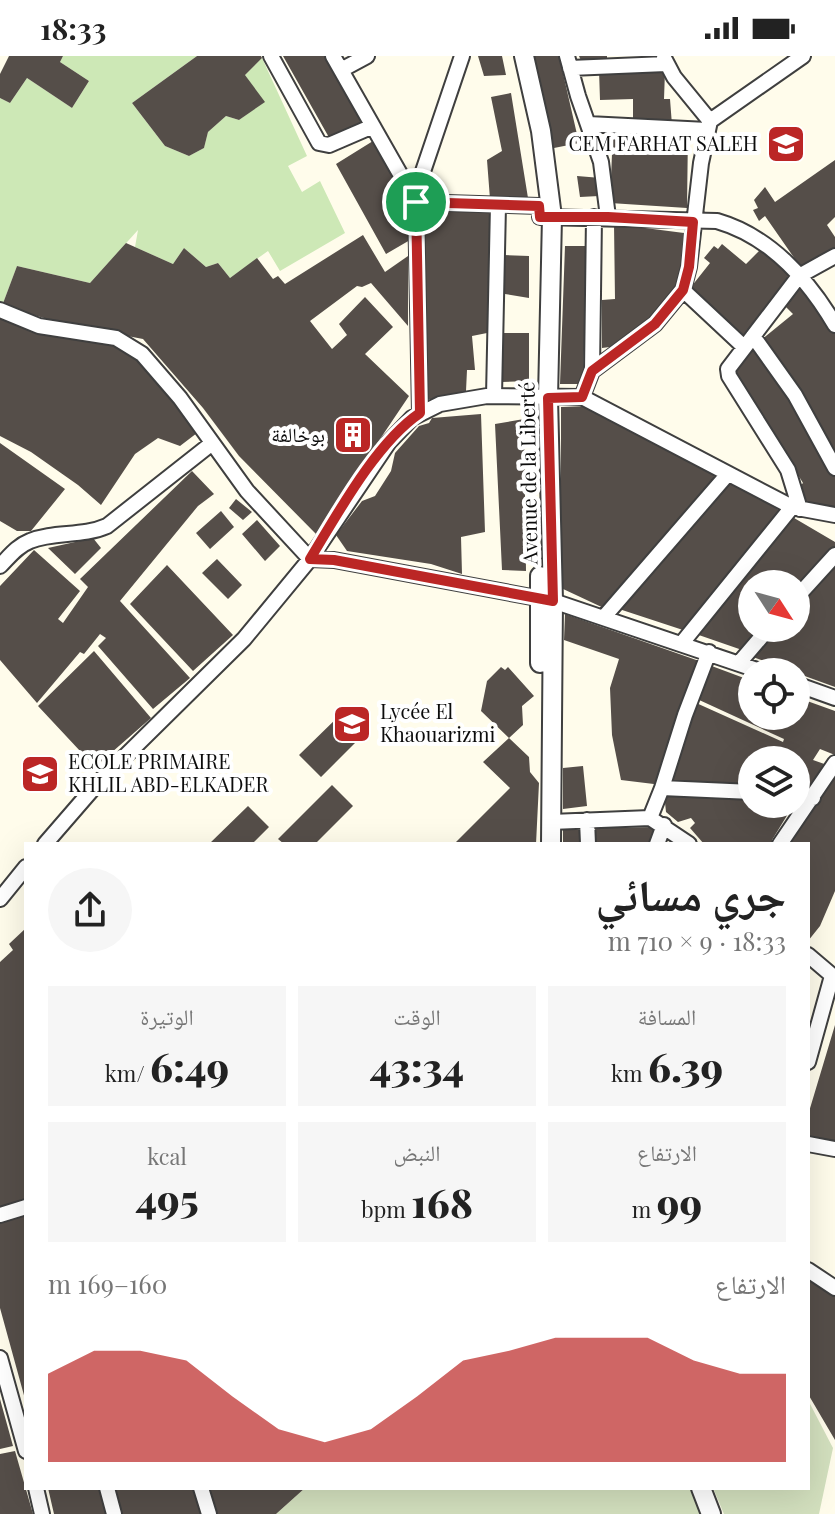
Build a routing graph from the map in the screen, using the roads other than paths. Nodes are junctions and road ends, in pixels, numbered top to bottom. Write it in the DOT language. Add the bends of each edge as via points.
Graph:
graph roads {
  1 [pos="271,56"];
  2 [pos="333,56"];
  3 [pos="367,56"];
  4 [pos="462,56"];
  5 [pos="513,56"];
  6 [pos="524,56"];
  7 [pos="803,56"];
  8 [pos="665,60"];
  9 [pos="568,62"];
  10 [pos="341,70"];
  11 [pos="588,124"];
  12 [pos="373,126"];
  13 [pos="709,126"];
  14 [pos="415,200"];
  15 [pos="498,205"];
  16 [pos="544,213"];
  17 [pos="601,217"];
  18 [pos="693,222"];
  19 [pos="835,256"];
  20 [pos="799,276"];
  21 [pos="683,290"];
  22 [pos="0,310"];
  23 [pos="835,325"];
  24 [pos="748,342"];
  25 [pos="592,371"];
  26 [pos="494,396"];
  27 [pos="582,397"];
  28 [pos="543,398"];
  29 [pos="420,413"];
  30 [pos="211,444"];
  31 [pos="835,468"];
  32 [pos="727,475"];
  33 [pos="796,508"];
  34 [pos="835,515"];
  35 [pos="835,555"];
  36 [pos="310,559"];
  37 [pos="0,566"];
  38 [pos="810,583"];
  39 [pos="547,599"];
  40 [pos="604,617"];
  41 [pos="757,642"];
  42 [pos="682,643"];
  43 [pos="709,652"];
  44 [pos="743,658"];
  45 [pos="738,663"];
  46 [pos="810,689"];
  47 [pos="835,698"];
  48 [pos="835,763"];
  49 [pos="662,788"];
  50 [pos="738,791"];
  51 [pos="810,798"];
  52 [pos="813,798"];
  53 [pos="587,820"];
  54 [pos="551,822"];
  55 [pos="657,822"];
  56 [pos="47,842"];
  57 [pos="540,842"];
  58 [pos="551,842"];
  59 [pos="588,842"];
  60 [pos="657,842"];
  61 [pos="686,842"];
  62 [pos="781,842"];
  63 [pos="24,869"];
  64 [pos="0,899"];
  65 [pos="810,957"];
  66 [pos="833,977"];
  67 [pos="810,1055"];
  68 [pos="810,1144"];
  69 [pos="835,1149"];
  70 [pos="24,1208"];
  71 [pos="0,1215"];
  72 [pos="810,1271"];
  73 [pos="835,1288"];
  74 [pos="0,1358"];
  75 [pos="4,1383"];
  76 [pos="24,1443"];
  77 [pos="36,1490"];
  78 [pos="108,1490"];
  79 [pos="202,1490"];
  80 [pos="702,1490"];
  81 [pos="42,1514"];
  82 [pos="114,1514"];
  83 [pos="209,1514"];
  84 [pos="711,1514"];
  1 -- 12 [label="street" via="319,143 329,145"];
  2 -- 10 [label="street"];
  3 -- 10 [label="street"];
  4 -- 14 [label="street"];
  5 -- 16 [label="street, Avenue de la Liberté"];
  6 -- 16 [label="street, Avenue de la Liberté" via="541,131"];
  7 -- 13 [label="street"];
  8 -- 9 [label="street"];
  8 -- 13 [label="street"];
  9 -- 11 [label="street"];
  10 -- 12 [label="street"];
  11 -- 13 [label="street"];
  11 -- 17 [label="street" via="601,162"];
  12 -- 14 [label="street"];
  13 -- 18 [label="street"];
  14 -- 15 [label="street"];
  14 -- 29 [label="street"];
  15 -- 16 [label="street"];
  15 -- 26 [label="street"];
  16 -- 17 [label="street"];
  16 -- 28 [label="street, Avenue de la Liberté"];
  17 -- 18 [label="street"];
  17 -- 25 [label="street"];
  18 -- 20 [label="street" via="717,221 745,232"];
  18 -- 21 [label="street"];
  19 -- 20 [label="street"];
  20 -- 23 [label="street"];
  20 -- 24 [label="street"];
  21 -- 24 [label="street"];
  21 -- 25 [label="street" via="655,324"];
  22 -- 30 [label="street" via="39,326 128,344 162,375"];
  24 -- 31 [label="street" via="795,395"];
  24 -- 33 [label="street" via="730,366 729,376 788,470"];
  25 -- 27 [label="street"];
  26 -- 28 [label="street"];
  26 -- 29 [label="street" via="440,404"];
  27 -- 28 [label="street"];
  27 -- 32 [label="street"];
  28 -- 39 [label="street, Avenue de la Liberté"];
  29 -- 36 [label="street" via="375,459"];
  30 -- 36 [label="street"];
  30 -- 37 [label="street" via="107,526 30,541"];
  32 -- 33 [label="street"];
  32 -- 40 [label="street"];
  33 -- 34 [label="street"];
  33 -- 42 [label="street"];
  35 -- 38 [label="street"];
  36 -- 39 [label="street"];
  36 -- 56 [label="street" via="244,639 97,784"];
  39 -- 40 [label="street"];
  39 -- 54 [label="street, Avenue de la Liberté"];
  39 -- 57 [label="street, Avenue de la Liberté"];
  40 -- 42 [label="street"];
  41 -- 44 [label="street"];
  42 -- 43 [label="street"];
  43 -- 45 [label="street"];
  43 -- 49 [label="street"];
  46 -- 47 [label="street"];
  48 -- 52 [label="street"];
  49 -- 50 [label="street"];
  49 -- 55 [label="street"];
  51 -- 52 [label="street"];
  52 -- 62 [label="street"];
  53 -- 54 [label="street"];
  53 -- 55 [label="street"];
  53 -- 59 [label="street"];
  54 -- 58 [label="street, Avenue de la Liberté"];
  55 -- 60 [label="street"];
  55 -- 61 [label="street"];
  63 -- 64 [label="street"];
  65 -- 66 [label="street"];
  66 -- 67 [label="street"];
  68 -- 69 [label="street"];
  70 -- 71 [label="street"];
  72 -- 73 [label="street"];
  74 -- 75 [label="street"];
  75 -- 76 [label="street"];
  77 -- 81 [label="street"];
  78 -- 82 [label="street"];
  79 -- 83 [label="street"];
  80 -- 84 [label="street"];
}
